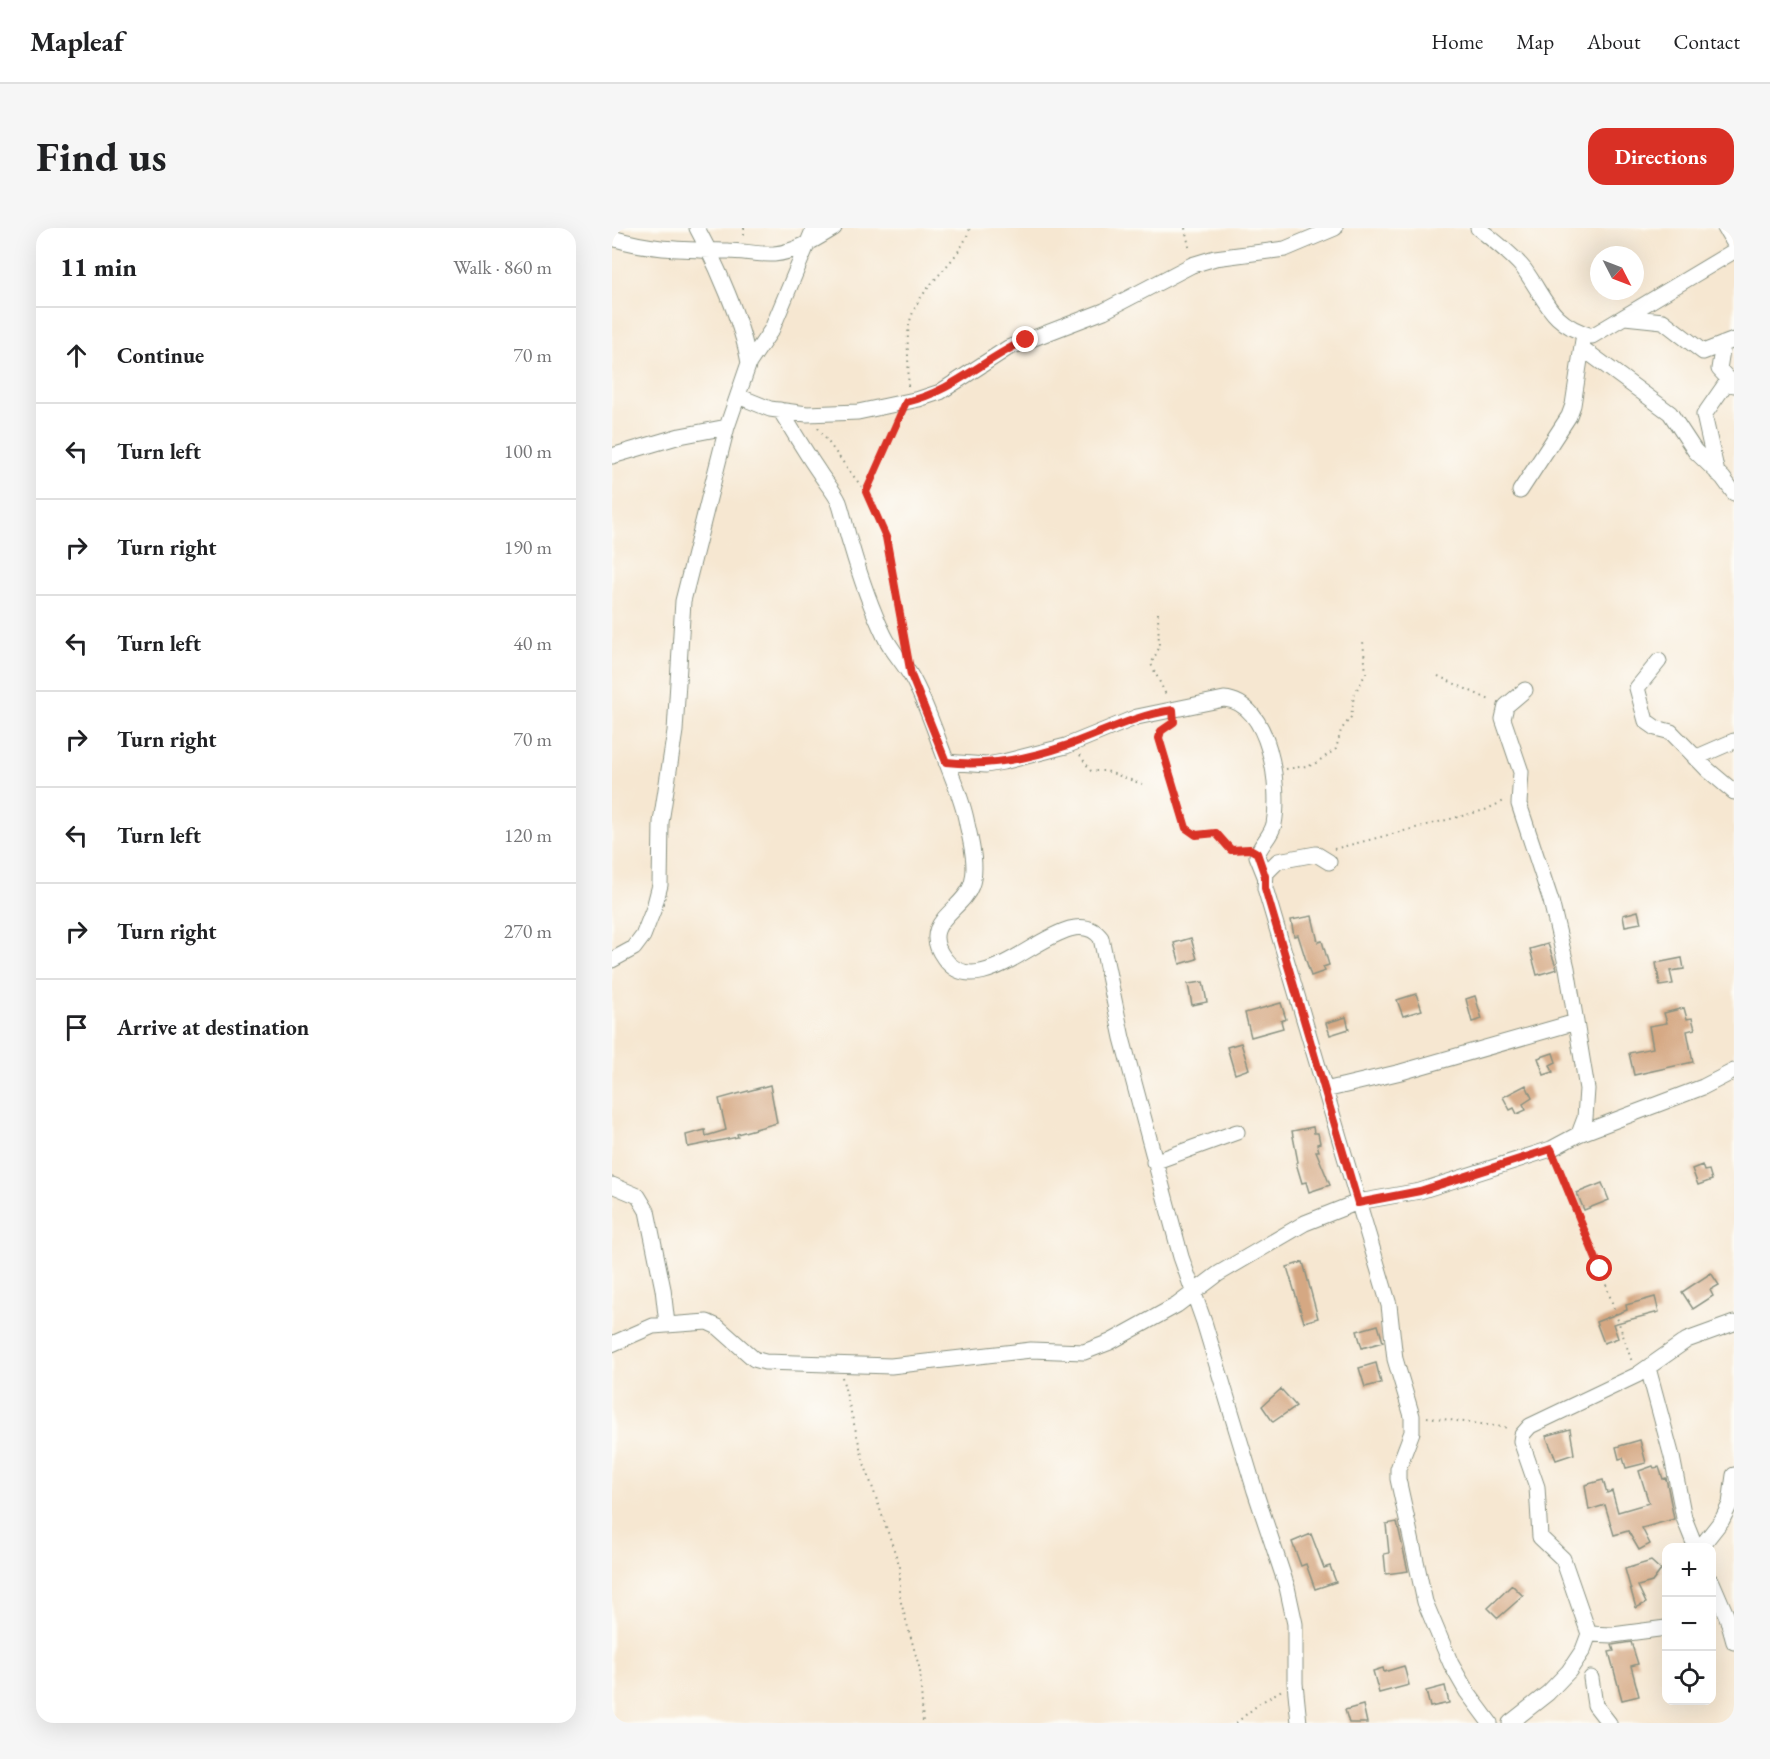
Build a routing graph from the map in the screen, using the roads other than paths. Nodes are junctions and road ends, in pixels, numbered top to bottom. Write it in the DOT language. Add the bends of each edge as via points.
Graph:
graph roads {
  1 [pos="697,228"];
  2 [pos="814,228"];
  3 [pos="834,228"];
  4 [pos="1335,228"];
  5 [pos="1478,228"];
  6 [pos="1495,228"];
  7 [pos="1725,228"];
  8 [pos="612,238"];
  9 [pos="1734,243"];
  10 [pos="806,244"];
  11 [pos="635,245"];
  12 [pos="709,250"];
  13 [pos="1734,251"];
  14 [pos="612,252"];
  15 [pos="1512,255"];
  16 [pos="1625,316"];
  17 [pos="1582,341"];
  18 [pos="1728,342"];
  19 [pos="749,363"];
  20 [pos="1731,382"];
  21 [pos="738,396"];
  22 [pos="780,410"];
  23 [pos="727,427"];
  24 [pos="612,456"];
  25 [pos="1717,473"];
  26 [pos="1520,490"];
  27 [pos="1734,494"];
  28 [pos="1659,661"];
  29 [pos="1525,690"];
  30 [pos="1734,741"];
  31 [pos="1695,758"];
  32 [pos="946,762"];
  33 [pos="1734,792"];
  34 [pos="1322,858"];
  35 [pos="1265,876"];
  36 [pos="612,960"];
  37 [pos="1576,1022"];
  38 [pos="1734,1071"];
  39 [pos="1325,1090"];
  40 [pos="1237,1132"];
  41 [pos="1579,1134"];
  42 [pos="1154,1162"];
  43 [pos="612,1185"];
  44 [pos="1358,1203"];
  45 [pos="1194,1294"];
  46 [pos="1734,1323"];
  47 [pos="667,1324"];
  48 [pos="612,1344"];
  49 [pos="1643,1372"];
  50 [pos="1734,1475"];
  51 [pos="1696,1543"];
  52 [pos="1702,1543"];
  53 [pos="1716,1589"];
  54 [pos="1730,1615"];
  55 [pos="1662,1629"];
  56 [pos="1589,1634"];
  57 [pos="1734,1642"];
  58 [pos="1591,1678"];
  59 [pos="1299,1723"];
  60 [pos="1490,1723"];
  61 [pos="1510,1723"];
  62 [pos="1609,1723"];
  1 -- 12 [label="street"];
  2 -- 10 [label="street"];
  3 -- 10 [label="street"];
  4 -- 22 [label="street" via="1285,249 1192,265 1104,311 1008,348 940,392 858,412 807,414"];
  5 -- 15 [label="street"];
  6 -- 15 [label="street"];
  7 -- 9 [label="street"];
  8 -- 11 [label="street"];
  10 -- 12 [label="street" via="773,254"];
  10 -- 19 [label="street" via="772,329"];
  11 -- 12 [label="street" via="678,251"];
  11 -- 14 [label="street"];
  12 -- 19 [label="street" via="745,342"];
  13 -- 16 [label="street"];
  15 -- 17 [label="street" via="1552,314"];
  16 -- 17 [label="street"];
  16 -- 18 [label="street" via="1663,321 1700,351"];
  17 -- 25 [label="street" via="1670,413 1695,451"];
  17 -- 26 [label="street" via="1569,416"];
  18 -- 20 [label="street" via="1719,369"];
  19 -- 21 [label="street"];
  20 -- 25 [label="street" via="1704,415"];
  21 -- 22 [label="street"];
  21 -- 23 [label="street"];
  22 -- 32 [label="street" via="837,499 879,624 889,646 911,675"];
  23 -- 24 [label="street"];
  23 -- 36 [label="street" via="683,601 675,731 661,822 658,893 643,936 634,948"];
  25 -- 27 [label="street"];
  28 -- 31 [label="street" via="1638,687 1643,714 1652,726 1671,732"];
  29 -- 37 [label="street" via="1506,706 1503,719 1519,764 1519,804 1551,901"];
  30 -- 31 [label="street"];
  31 -- 33 [label="street"];
  32 -- 35 [label="street" via="986,765 1066,746 1137,717 1224,699 1241,703 1253,716 1274,770 1274,823 1257,853"];
  32 -- 42 [label="street" via="964,809 974,875 969,890 945,914 938,929 943,957 958,969 984,972 1070,929 1079,926 1094,930 1101,938"];
  34 -- 35 [label="street" via="1278,861"];
  35 -- 39 [label="street" via="1265,888"];
  37 -- 39 [label="street"];
  37 -- 41 [label="street" via="1587,1089 1585,1118"];
  38 -- 41 [label="street" via="1703,1087"];
  39 -- 44 [label="street"];
  40 -- 42 [label="street"];
  41 -- 44 [label="street" via="1551,1149 1420,1191"];
  42 -- 45 [label="street"];
  43 -- 47 [label="street" via="638,1196 647,1211"];
  44 -- 45 [label="street" via="1305,1224 1218,1274"];
  44 -- 60 [label="street" via="1389,1305 1395,1359 1412,1416 1412,1432 1398,1479 1419,1585 1451,1664"];
  45 -- 47 [label="street" via="1110,1342 1084,1352 1031,1350 912,1365 761,1362 712,1324"];
  45 -- 59 [label="street" via="1287,1587 1296,1624"];
  46 -- 49 [label="street" via="1687,1340"];
  47 -- 48 [label="street" via="650,1326"];
  49 -- 51 [label="street" via="1672,1457 1684,1518"];
  49 -- 56 [label="street" via="1530,1426 1521,1437 1537,1487 1540,1537 1563,1559"];
  50 -- 52 [label="street" via="1730,1504"];
  53 -- 54 [label="street"];
  54 -- 57 [label="street"];
  55 -- 56 [label="street"];
  56 -- 61 [label="street" via="1569,1671"];
  58 -- 62 [label="street" via="1595,1705"];
}
